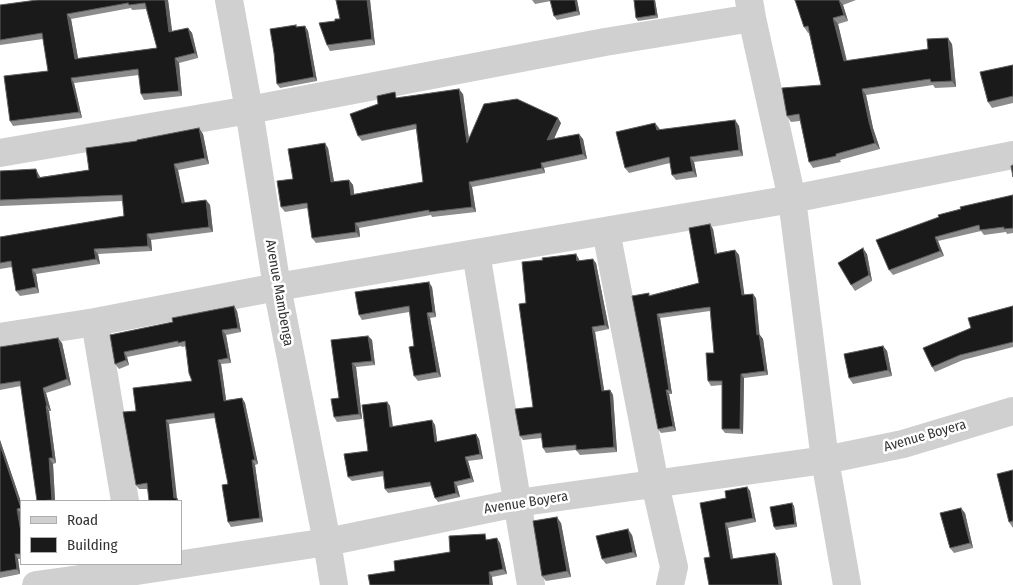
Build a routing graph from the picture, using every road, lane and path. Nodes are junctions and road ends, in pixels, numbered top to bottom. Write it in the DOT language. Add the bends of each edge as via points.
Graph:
graph roads {
  1 [pos="229,0"];
  2 [pos="750,9"];
  3 [pos="249,110"];
  4 [pos="0,153"];
  5 [pos="1013,154"];
  6 [pos="792,199"];
  7 [pos="606,231"];
  8 [pos="476,253"];
  9 [pos="278,287"];
  10 [pos="95,322"];
  11 [pos="0,337"];
  12 [pos="1013,411"];
  13 [pos="826,460"];
  14 [pos="655,484"];
  15 [pos="125,500"];
  16 [pos="517,503"];
  17 [pos="327,542"];
  18 [pos="138,573"];
  19 [pos="36,585"];
  20 [pos="334,585"];
  21 [pos="531,585"];
  22 [pos="670,585"];
  23 [pos="846,585"];
  1 -- 3 [label="street, Avenue Mambenga"];
  2 -- 3 [label="street" via="605,42"];
  2 -- 6 [label="street"];
  3 -- 4 [label="street"];
  3 -- 9 [label="street, Avenue Mambenga"];
  5 -- 6 [label="street"];
  6 -- 7 [label="street"];
  6 -- 13 [label="street"];
  7 -- 8 [label="street"];
  7 -- 14 [label="street"];
  8 -- 9 [label="street"];
  8 -- 16 [label="street"];
  9 -- 10 [label="street"];
  9 -- 17 [label="street, Avenue Mambenga"];
  10 -- 11 [label="street"];
  10 -- 15 [label="street"];
  12 -- 13 [label="street, Avenue Boyera" via="903,444"];
  13 -- 14 [label="street, Avenue Boyera"];
  13 -- 23 [label="street"];
  14 -- 16 [label="street, Avenue Boyera"];
  14 -- 22 [label="street" via="674,566"];
  16 -- 17 [label="street, Avenue Boyera"];
  16 -- 21 [label="street"];
  17 -- 18 [label="street, Avenue Boyera"];
  17 -- 20 [label="street, Avenue Mambenga"];
  18 -- 19 [label="street, Avenue Boyera"];
}
